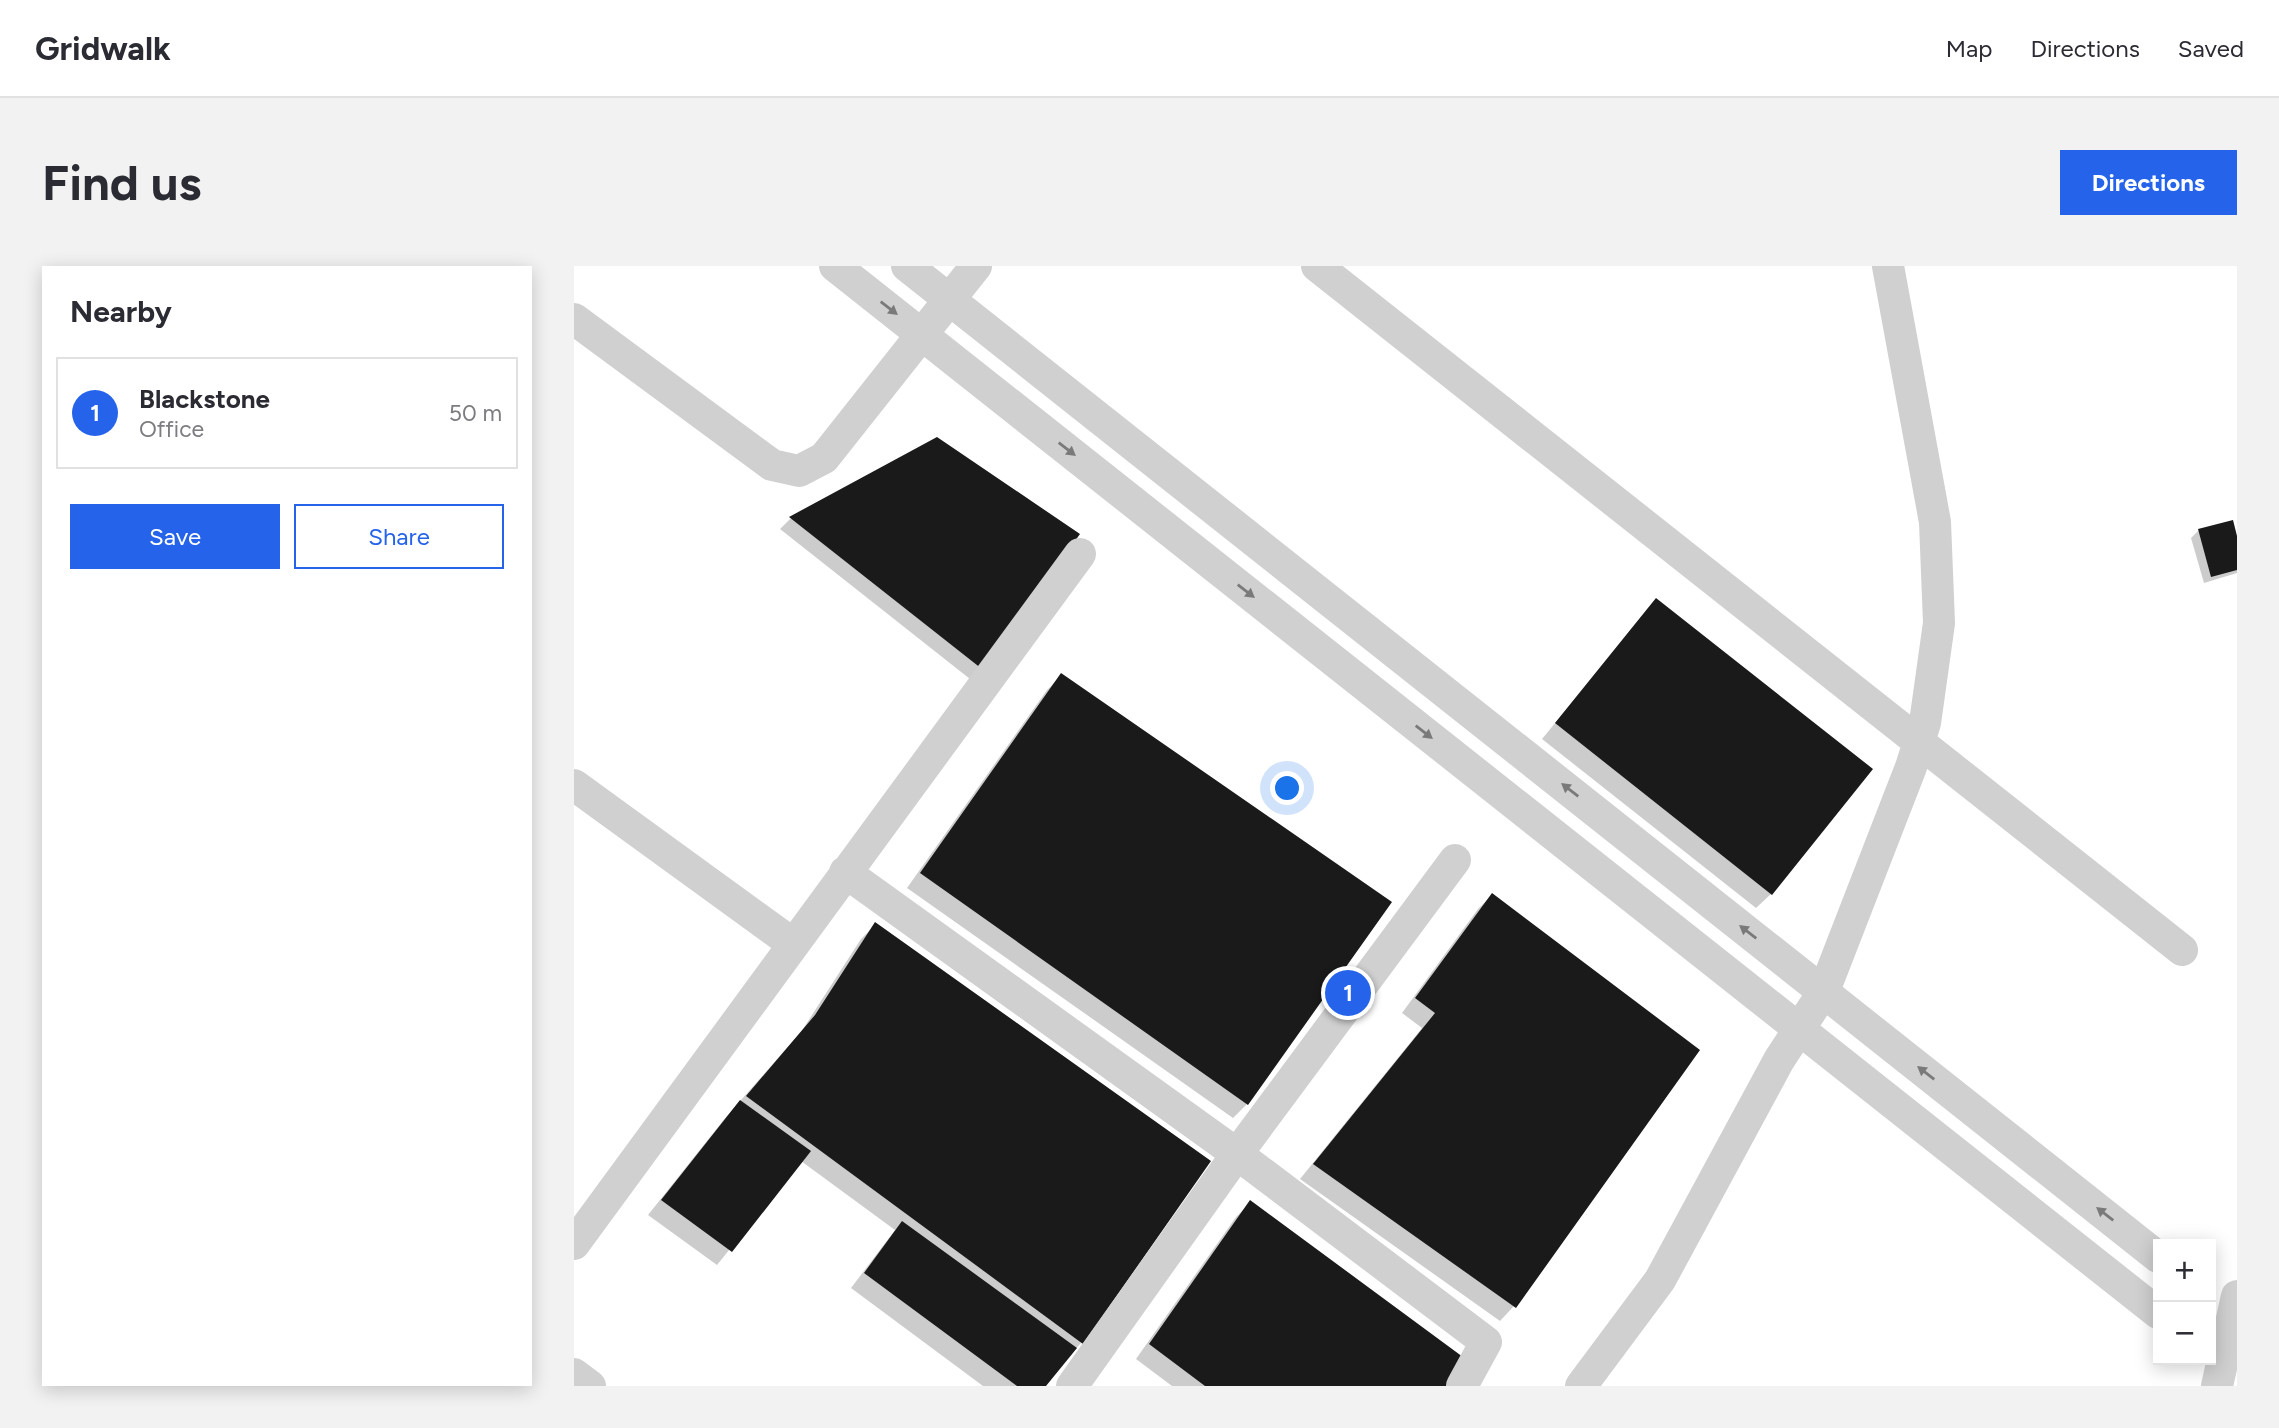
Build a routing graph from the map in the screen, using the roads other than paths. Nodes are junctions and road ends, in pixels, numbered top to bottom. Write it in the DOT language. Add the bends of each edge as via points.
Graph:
graph roads {
  1 [pos="835,266"];
  2 [pos="907,266"];
  3 [pos="976,266"];
  4 [pos="1317,266"];
  5 [pos="1888,266"];
  6 [pos="950,300"];
  7 [pos="574,320"];
  8 [pos="922,334"];
  9 [pos="1080,554"];
  10 [pos="1919,742"];
  11 [pos="574,785"];
  12 [pos="1455,859"];
  13 [pos="845,872"];
  14 [pos="793,944"];
  15 [pos="2182,950"];
  16 [pos="1824,992"];
  17 [pos="1799,1028"];
  18 [pos="1237,1154"];
  19 [pos="574,1244"];
  20 [pos="2153,1252"];
  21 [pos="2226,1303"];
  22 [pos="2153,1309"];
  23 [pos="2216,1368"];
  24 [pos="574,1374"];
  25 [pos="590,1386"];
  26 [pos="1072,1386"];
  27 [pos="1462,1386"];
  28 [pos="1581,1386"];
  1 -- 8 [label="street, one-way"];
  2 -- 6 [label="street"];
  3 -- 6 [label="street"];
  4 -- 10 [label="street"];
  5 -- 10 [label="street" via="1935,522 1938,562 1936,657"];
  6 -- 8 [label="street"];
  16 -- 6 [label="street, one-way"];
  7 -- 8 [label="street" via="772,465 790,471 808,468 824,458"];
  8 -- 17 [label="street, one-way"];
  9 -- 13 [label="street"];
  10 -- 15 [label="street"];
  10 -- 16 [label="street"];
  11 -- 14 [label="street"];
  12 -- 18 [label="street"];
  13 -- 14 [label="street"];
  13 -- 18 [label="street"];
  14 -- 19 [label="street"];
  16 -- 17 [label="street"];
  20 -- 16 [label="street, one-way"];
  17 -- 22 [label="street"];
  17 -- 28 [label="street" via="1660,1280"];
  18 -- 26 [label="street"];
  18 -- 27 [label="street" via="1486,1342"];
  21 -- 23 [label="street"];
  24 -- 25 [label="street"];
}
